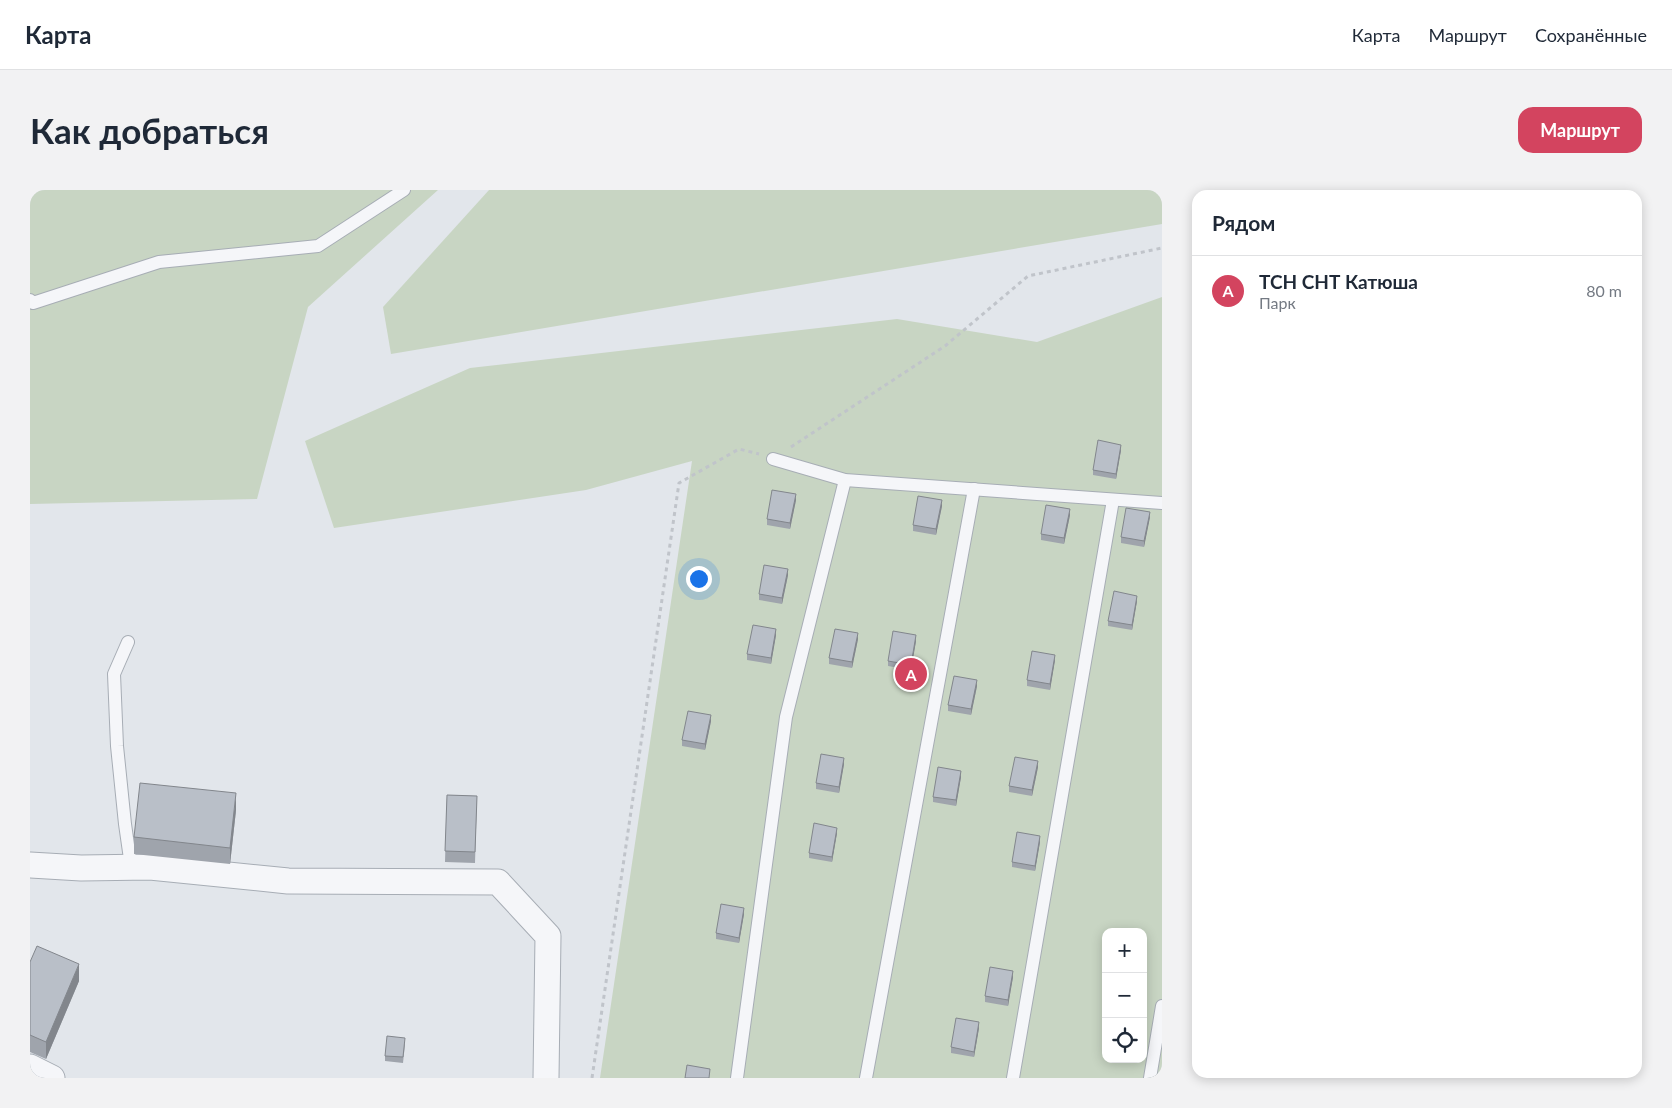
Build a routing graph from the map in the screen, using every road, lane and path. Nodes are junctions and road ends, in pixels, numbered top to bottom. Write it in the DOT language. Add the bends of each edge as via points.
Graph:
graph roads {
  1 [pos="404,190"];
  2 [pos="1162,248"];
  3 [pos="30,300"];
  4 [pos="773,459"];
  5 [pos="845,480"];
  6 [pos="974,489"];
  7 [pos="1113,500"];
  8 [pos="1162,503"];
  9 [pos="128,642"];
  10 [pos="30,865"];
  11 [pos="131,866"];
  12 [pos="1162,1006"];
  13 [pos="30,1067"];
  14 [pos="52,1078"];
  15 [pos="546,1078"];
  16 [pos="592,1078"];
  17 [pos="737,1078"];
  18 [pos="866,1078"];
  19 [pos="1014,1078"];
  20 [pos="1150,1078"];
  1 -- 3 [label="lane" via="318,246 159,262 33,303"];
  2 -- 4 [label="path" via="1028,276 945,346"];
  4 -- 5 [label="lane"];
  4 -- 16 [label="path" via="739,449 679,483"];
  5 -- 6 [label="lane"];
  5 -- 17 [label="lane" via="786,716"];
  6 -- 7 [label="lane"];
  6 -- 18 [label="lane"];
  7 -- 8 [label="lane"];
  7 -- 19 [label="lane"];
  9 -- 11 [label="lane" via="114,674 117,746"];
  10 -- 11 [label="street"];
  11 -- 15 [label="street" via="288,881 498,882 548,936"];
  12 -- 20 [label="lane"];
  13 -- 14 [label="street"];
}
